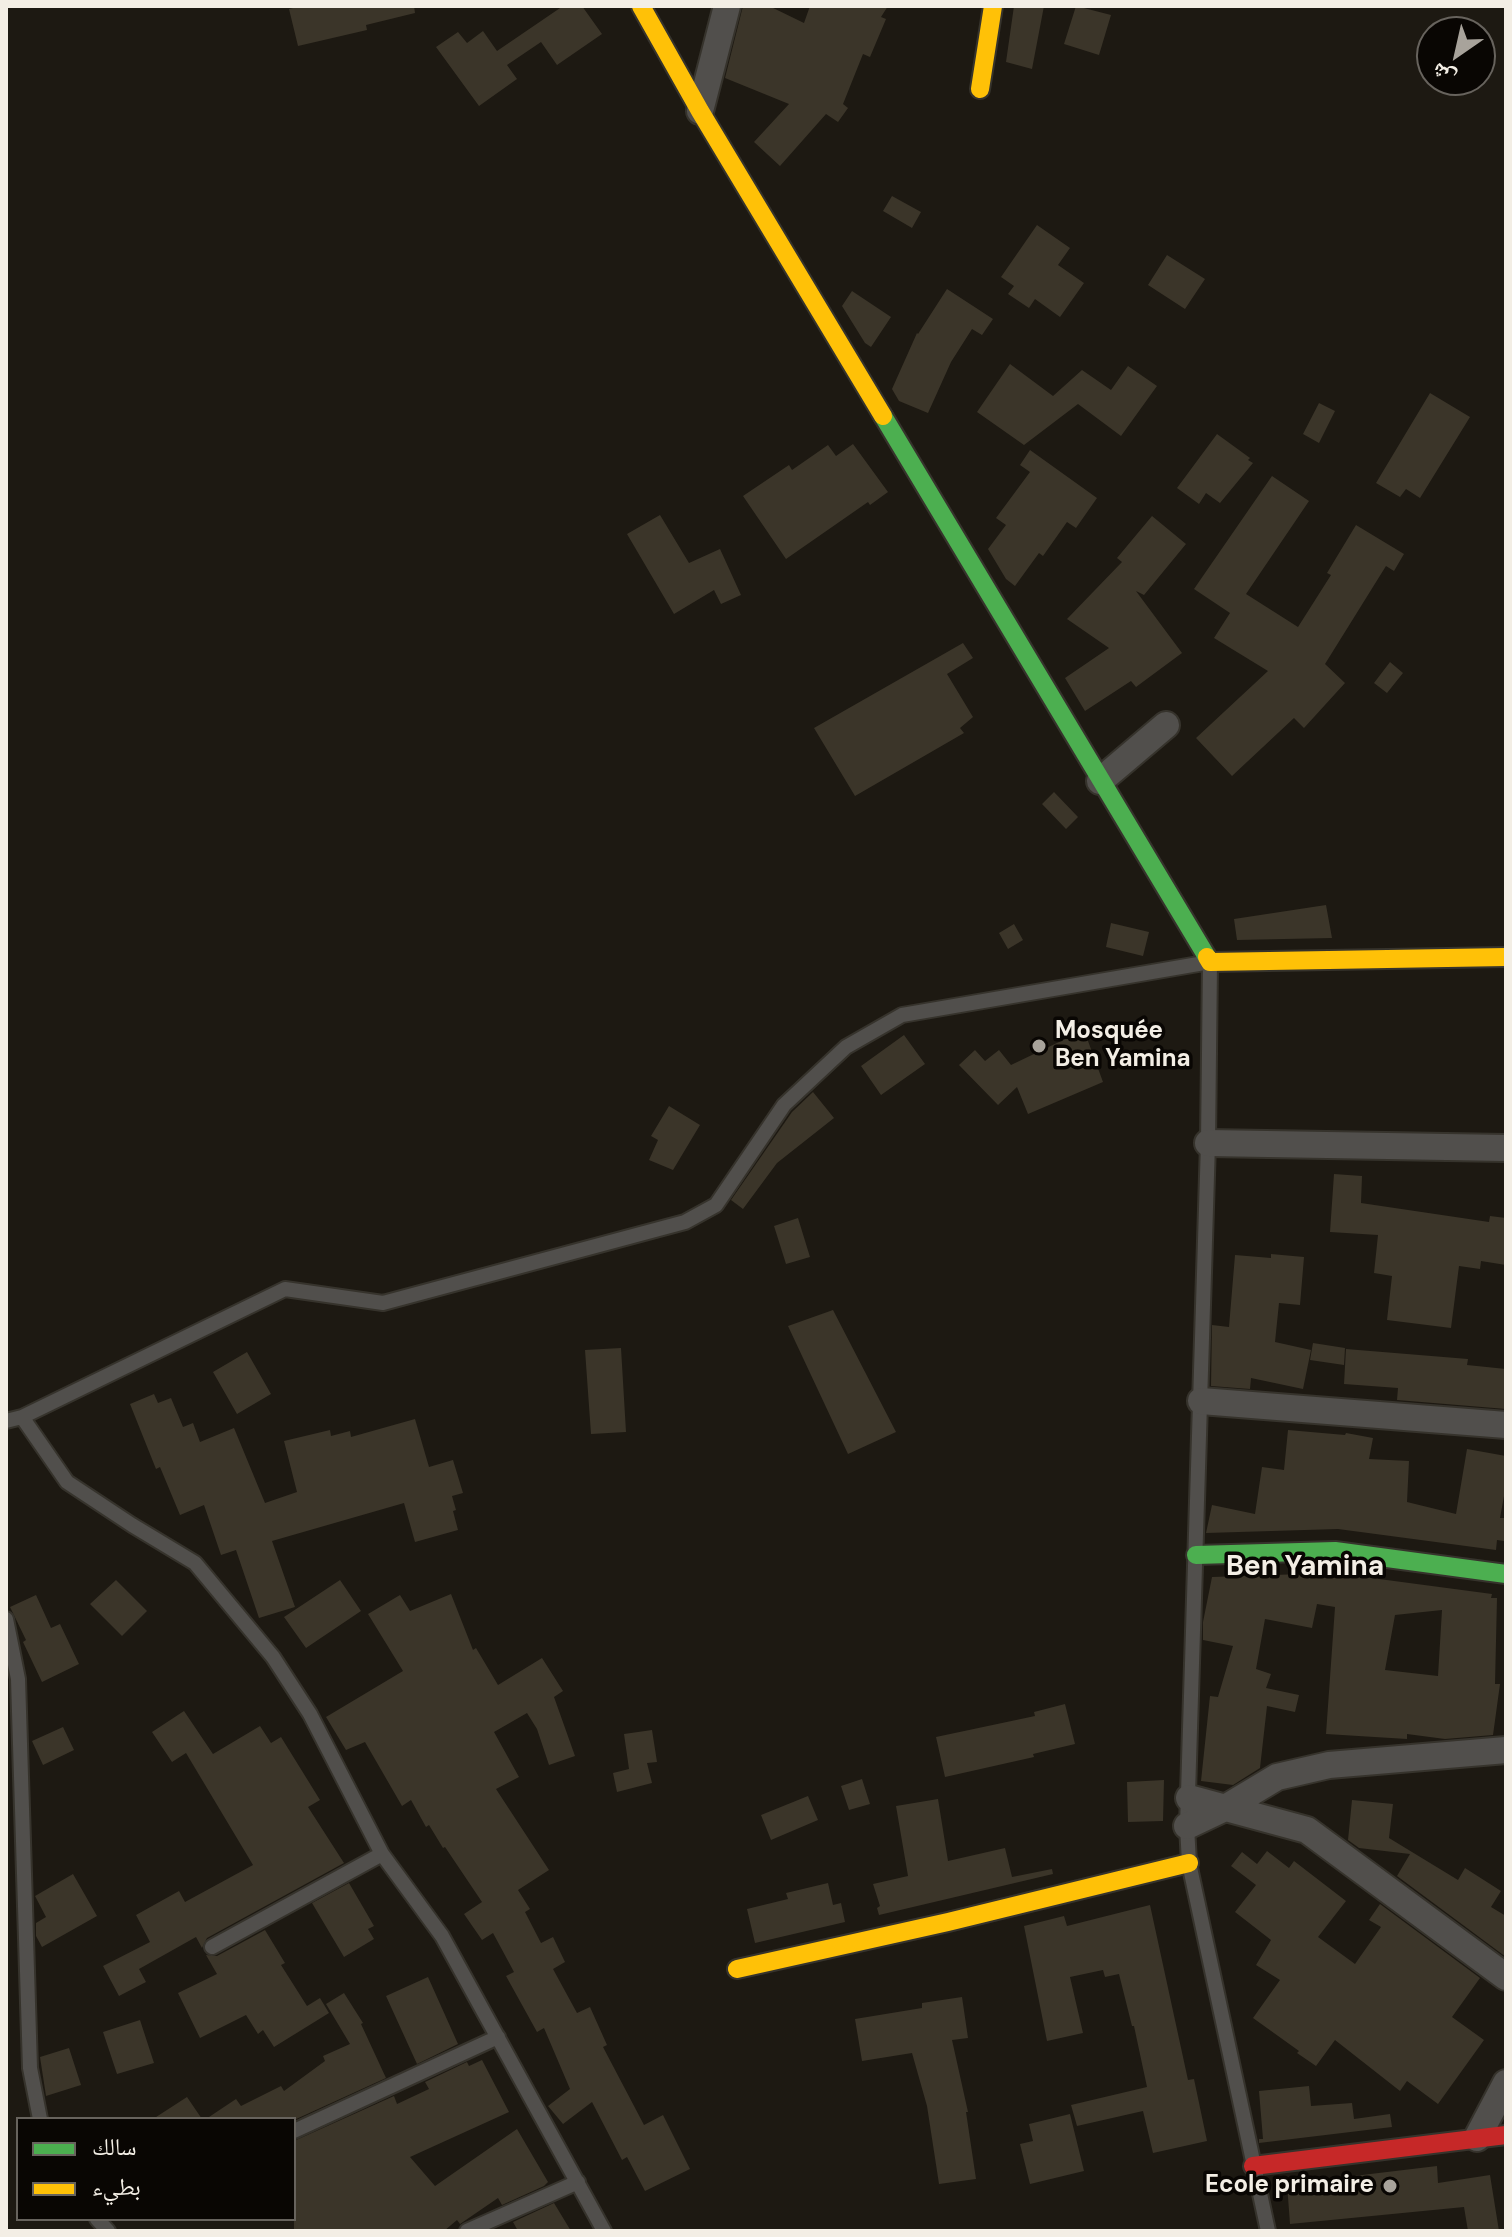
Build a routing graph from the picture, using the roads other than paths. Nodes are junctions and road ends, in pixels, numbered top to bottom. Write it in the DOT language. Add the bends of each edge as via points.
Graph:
graph roads {
  1 [pos="641,6"];
  2 [pos="727,6"];
  3 [pos="993,6"];
  4 [pos="980,89"];
  5 [pos="700,111"];
  6 [pos="1166,725"];
  7 [pos="1100,781"];
  8 [pos="1506,957"];
  9 [pos="1210,962"];
  10 [pos="1208,1143"];
  11 [pos="1506,1148"];
  12 [pos="1201,1401"];
  13 [pos="22,1417"];
  14 [pos="6,1421"];
  15 [pos="1506,1425"];
  16 [pos="1196,1555"];
  17 [pos="1506,1574"];
  18 [pos="6,1619"];
  19 [pos="1506,1750"];
  20 [pos="1189,1798"];
  21 [pos="1227,1807"];
  22 [pos="1187,1826"];
  23 [pos="382,1854"];
  24 [pos="1189,1863"];
  25 [pos="212,1947"];
  26 [pos="737,1969"];
  27 [pos="1506,1977"];
  28 [pos="498,2037"];
  29 [pos="1506,2083"];
  30 [pos="40,2117"];
  31 [pos="296,2130"];
  32 [pos="1506,2135"];
  33 [pos="1477,2138"];
  34 [pos="1253,2166"];
  35 [pos="578,2182"];
  36 [pos="467,2231"];
  37 [pos="604,2231"];
  38 [pos="1268,2231"];
  1 -- 5 [label="street"];
  2 -- 5 [label="street"];
  3 -- 4 [label="street"];
  5 -- 7 [label="street"];
  6 -- 7 [label="street"];
  7 -- 9 [label="street"];
  8 -- 9 [label="street"];
  9 -- 10 [label="lane"];
  9 -- 13 [label="lane" via="902,1015 846,1047 784,1105 716,1205 685,1222 383,1303 285,1289"];
  10 -- 11 [label="street"];
  10 -- 12 [label="lane"];
  12 -- 15 [label="street"];
  12 -- 16 [label="lane"];
  13 -- 14 [label="lane"];
  13 -- 23 [label="lane" via="67,1482 195,1563 273,1657 310,1714"];
  16 -- 17 [label="street" via="1335,1551"];
  16 -- 20 [label="lane"];
  18 -- 30 [label="lane" via="18,1679 30,2068"];
  19 -- 21 [label="street" via="1329,1765 1277,1777"];
  20 -- 21 [label="street"];
  20 -- 22 [label="lane"];
  21 -- 22 [label="street"];
  21 -- 27 [label="street" via="1307,1830"];
  22 -- 24 [label="lane"];
  23 -- 25 [label="lane"];
  23 -- 28 [label="lane" via="442,1936"];
  24 -- 26 [label="street"];
  24 -- 34 [label="lane"];
  28 -- 31 [label="lane"];
  28 -- 35 [label="lane"];
  29 -- 33 [label="street"];
  32 -- 33 [label="street"];
  33 -- 34 [label="street"];
  34 -- 38 [label="lane"];
  35 -- 36 [label="lane"];
  35 -- 37 [label="lane"];
}
